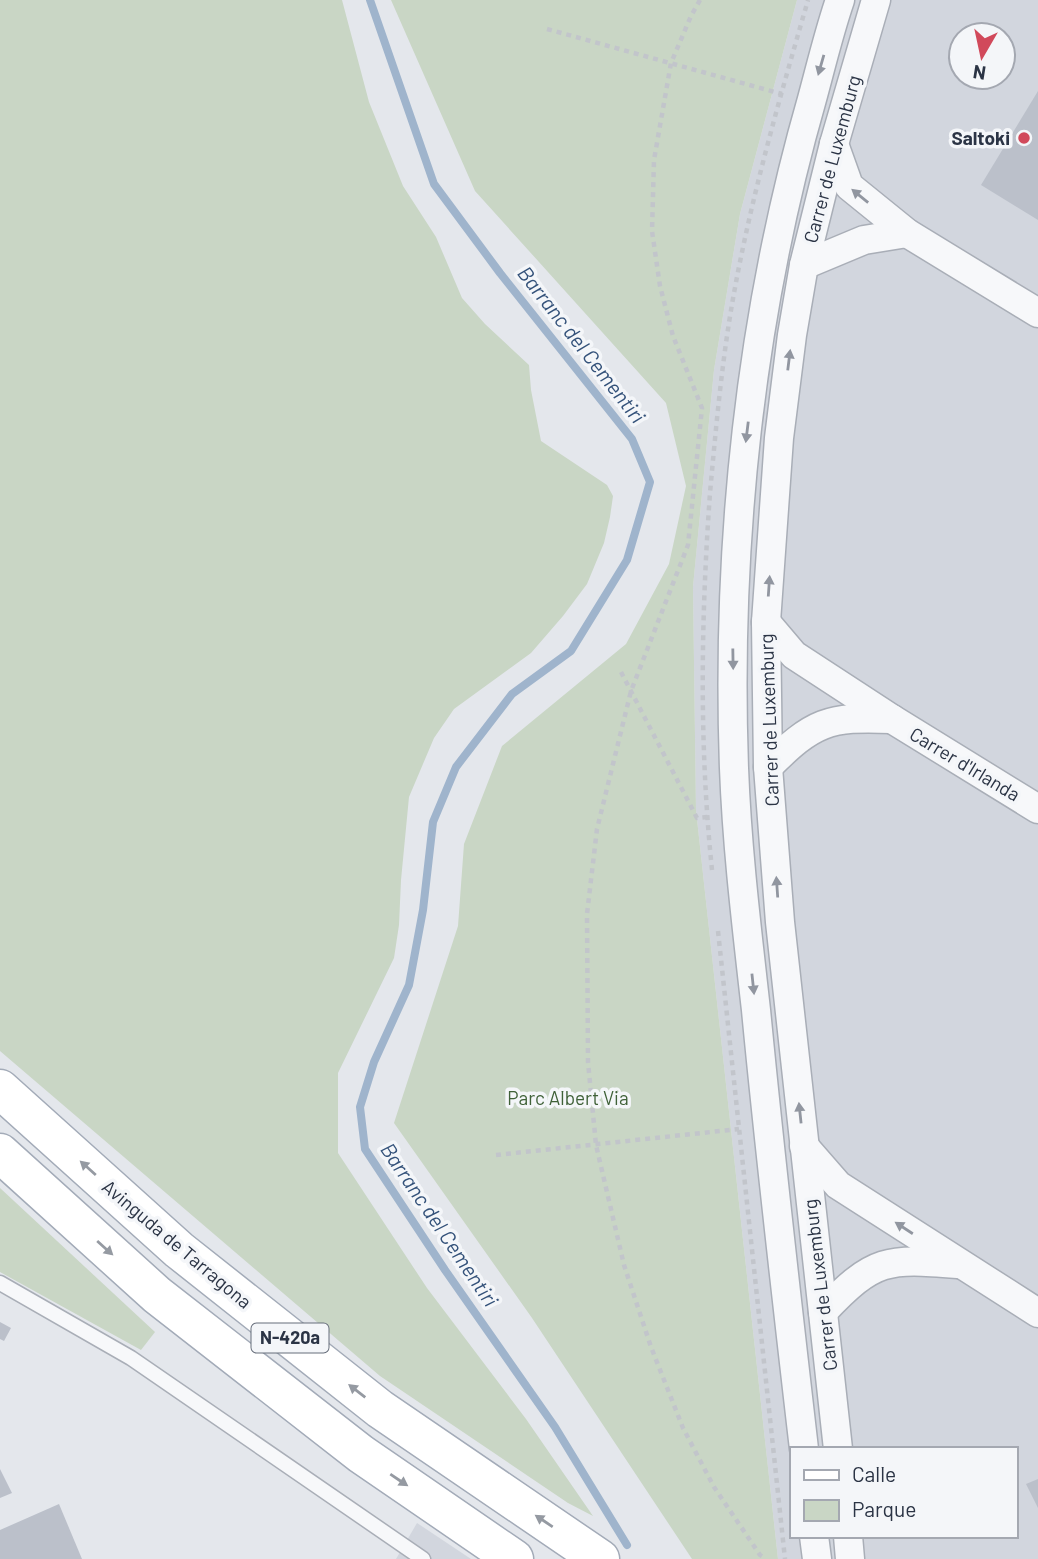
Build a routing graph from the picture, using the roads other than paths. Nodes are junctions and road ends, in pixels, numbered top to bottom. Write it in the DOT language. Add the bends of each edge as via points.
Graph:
graph roads {
  1 [pos="841,0"];
  2 [pos="876,0"];
  3 [pos="834,144"];
  4 [pos="907,233"];
  5 [pos="804,265"];
  6 [pos="1038,313"];
  7 [pos="766,622"];
  8 [pos="892,719"];
  9 [pos="768,767"];
  10 [pos="1038,809"];
  11 [pos="0,1089"];
  12 [pos="804,1146"];
  13 [pos="0,1153"];
  14 [pos="961,1264"];
  15 [pos="0,1283"];
  16 [pos="823,1312"];
  17 [pos="1038,1312"];
  18 [pos="804,1447"];
  19 [pos="838,1447"];
  20 [pos="814,1538"];
  21 [pos="848,1538"];
  22 [pos="418,1557"];
  23 [pos="514,1559"];
  24 [pos="600,1559"];
  25 [pos="817,1559"];
  26 [pos="850,1559"];
  1 -- 18 [label="street, Carrer de Luxemburg, one-way" via="773,257 746,436 733,617 737,813"];
  2 -- 3 [label="street, Carrer de Luxemburg"];
  4 -- 3 [label="street, one-way" via="849,186"];
  3 -- 5 [label="street, Carrer de Luxemburg"];
  4 -- 5 [label="street" via="864,240"];
  4 -- 6 [label="street"];
  7 -- 5 [label="street, Carrer de Luxemburg, one-way" via="779,438"];
  7 -- 8 [label="street, Carrer d'Irlanda" via="794,655"];
  7 -- 9 [label="street, Carrer de Luxemburg"];
  8 -- 9 [label="street, Carrer d'Irlanda" via="822,724 796,740"];
  8 -- 10 [label="street, Carrer d'Irlanda"];
  12 -- 9 [label="street, Carrer de Luxemburg, one-way"];
  24 -- 11 [label="main road, Avinguda de Tarragona / N-420a, one-way" via="380,1409 179,1250"];
  14 -- 12 [label="street, one-way" via="838,1185"];
  12 -- 16 [label="street, Carrer de Luxemburg"];
  13 -- 23 [label="main road, N-420a, one-way" via="158,1295 361,1454"];
  14 -- 16 [label="street" via="906,1260 874,1267"];
  14 -- 17 [label="street"];
  15 -- 22 [label="lane" via="131,1358"];
  16 -- 19 [label="street, Carrer de Luxemburg"];
  20 -- 25 [label="street"];
  21 -- 26 [label="street"];
}
